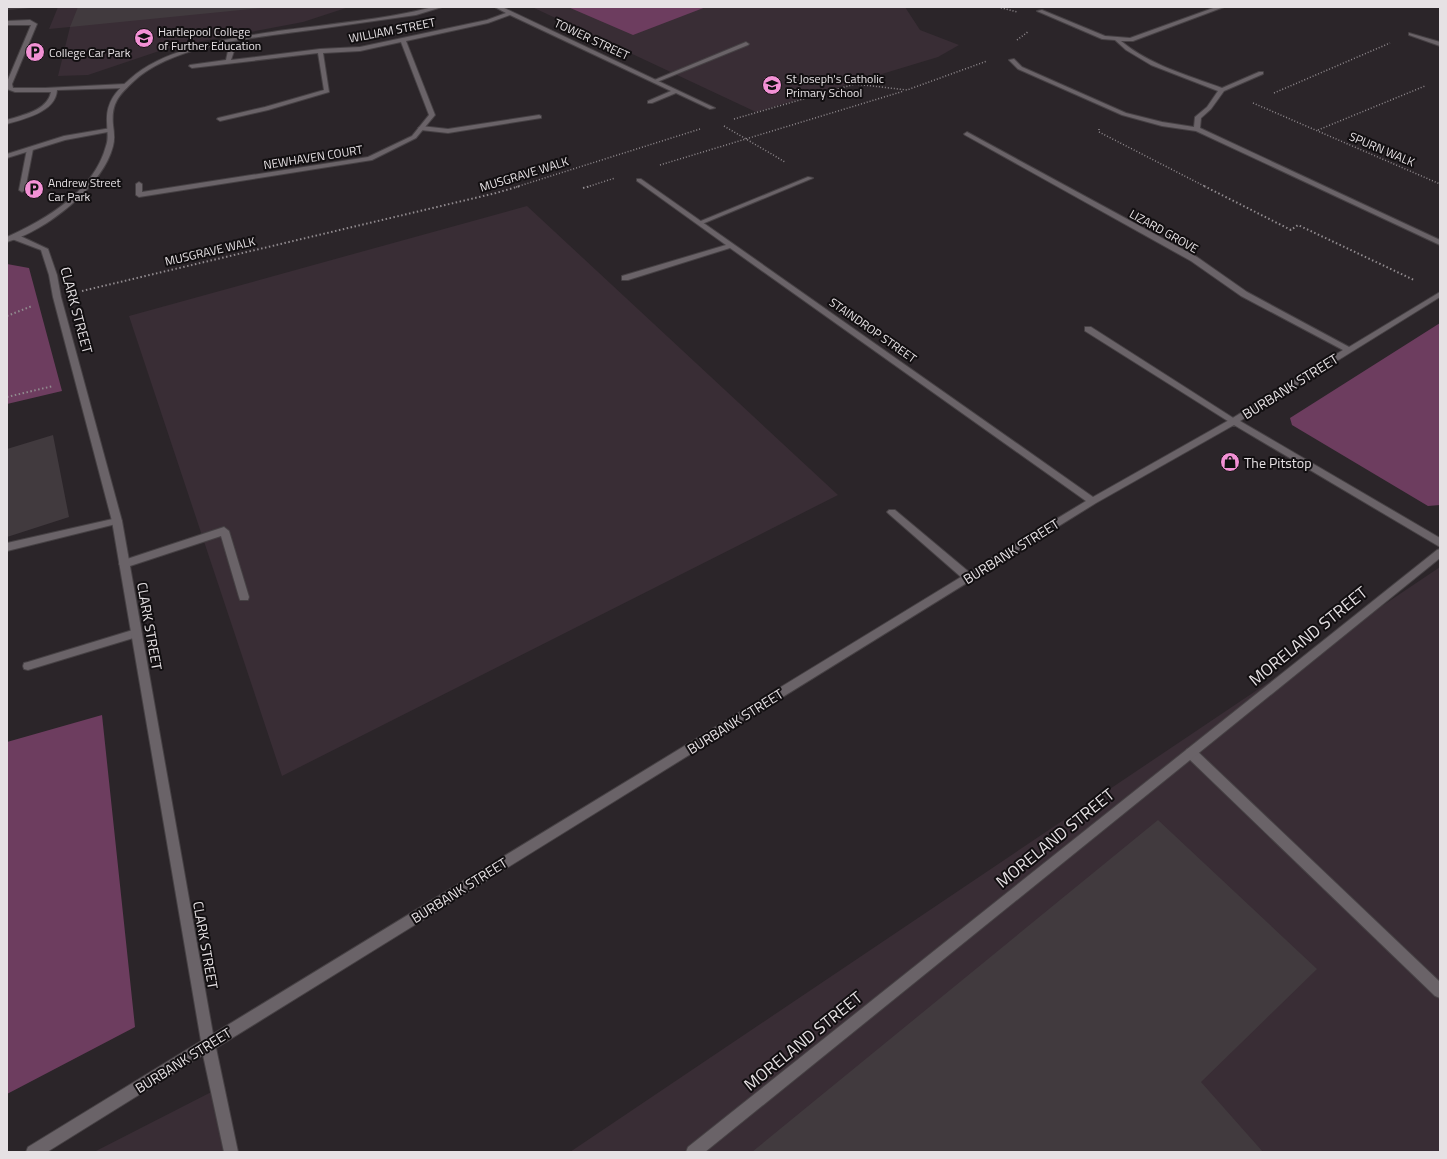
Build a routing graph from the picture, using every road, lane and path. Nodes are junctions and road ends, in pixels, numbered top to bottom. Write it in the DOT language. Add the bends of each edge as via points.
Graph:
graph roads {
  1 [pos="439,7"];
  2 [pos="498,7"];
  3 [pos="998,7"];
  4 [pos="1012,7"];
  5 [pos="1221,7"];
  6 [pos="1040,11"];
  7 [pos="510,13"];
  8 [pos="7,23"];
  9 [pos="1411,34"];
  10 [pos="403,40"];
  11 [pos="1117,40"];
  12 [pos="746,44"];
  13 [pos="1440,44"];
  14 [pos="231,51"];
  15 [pos="320,51"];
  16 [pos="1012,60"];
  17 [pos="228,62"];
  18 [pos="982,64"];
  19 [pos="192,66"];
  20 [pos="1261,72"];
  21 [pos="654,81"];
  22 [pos="125,86"];
  23 [pos="1425,86"];
  24 [pos="43,89"];
  25 [pos="907,90"];
  26 [pos="1222,90"];
  27 [pos="676,91"];
  28 [pos="650,102"];
  29 [pos="712,108"];
  30 [pos="539,117"];
  31 [pos="220,119"];
  32 [pos="728,121"];
  33 [pos="7,122"];
  34 [pos="720,123"];
  35 [pos="1099,124"];
  36 [pos="421,128"];
  37 [pos="705,128"];
  38 [pos="1197,129"];
  39 [pos="111,130"];
  40 [pos="1317,130"];
  41 [pos="967,134"];
  42 [pos="746,139"];
  43 [pos="30,149"];
  44 [pos="7,156"];
  45 [pos="659,165"];
  46 [pos="616,178"];
  47 [pos="810,178"];
  48 [pos="639,180"];
  49 [pos="139,184"];
  50 [pos="1440,184"];
  51 [pos="583,188"];
  52 [pos="22,190"];
  53 [pos="700,223"];
  54 [pos="11,239"];
  55 [pos="1440,243"];
  56 [pos="732,245"];
  57 [pos="625,278"];
  58 [pos="1415,281"];
  59 [pos="82,291"];
  60 [pos="1440,294"];
  61 [pos="34,305"];
  62 [pos="7,316"];
  63 [pos="1088,329"];
  64 [pos="1349,350"];
  65 [pos="60,384"];
  66 [pos="7,397"];
  67 [pos="1234,421"];
  68 [pos="1093,501"];
  69 [pos="892,512"];
  70 [pos="117,521"];
  71 [pos="1440,543"];
  72 [pos="7,547"];
  73 [pos="1440,553"];
  74 [pos="124,564"];
  75 [pos="968,577"];
  76 [pos="244,597"];
  77 [pos="136,633"];
  78 [pos="28,666"];
  79 [pos="1191,752"];
  80 [pos="1440,990"];
  81 [pos="208,1044"];
  82 [pos="33,1152"];
  83 [pos="231,1152"];
  84 [pos="693,1152"];
  1 -- 22 [label="street" via="416,13 205,46 140,73"];
  2 -- 7 [label="street, TOWER STREET"];
  3 -- 4 [label="path" via="1007,10"];
  5 -- 11 [label="street" via="1131,40"];
  6 -- 11 [label="street" via="1104,38"];
  7 -- 10 [label="street, WILLIAM STREET" via="488,21"];
  7 -- 21 [label="street, TOWER STREET"];
  8 -- 24 [label="street" via="34,24 9,84 10,89"];
  9 -- 13 [label="street"];
  10 -- 15 [label="street, WILLIAM STREET" via="360,49"];
  10 -- 36 [label="street, NEWHAVEN COURT" via="432,115"];
  11 -- 26 [label="street" via="1130,52"];
  12 -- 21 [label="street"];
  14 -- 17 [label="street"];
  15 -- 17 [label="street, WILLIAM STREET"];
  15 -- 31 [label="street" via="327,91"];
  16 -- 38 [label="street" via="1020,68 1124,114 1162,124"];
  17 -- 19 [label="street, WILLIAM STREET"];
  18 -- 25 [label="path"];
  20 -- 26 [label="street"];
  21 -- 27 [label="street, TOWER STREET"];
  22 -- 24 [label="street"];
  22 -- 39 [label="street" via="115,97 108,113"];
  23 -- 40 [label="path, SPURN WALK"];
  24 -- 33 [label="street" via="54,91 50,102 42,108"];
  25 -- 32 [label="path" via="855,84"];
  25 -- 42 [label="path"];
  26 -- 38 [label="street" via="1209,108 1198,117"];
  26 -- 40 [label="path, SPURN WALK"];
  27 -- 28 [label="street"];
  27 -- 29 [label="street, TOWER STREET"];
  30 -- 36 [label="street" via="448,131"];
  34 -- 42 [label="path"];
  35 -- 58 [label="path" via="1099,132 1291,230 1298,225"];
  36 -- 49 [label="street, NEWHAVEN COURT" via="414,137 370,159 139,195"];
  37 -- 59 [label="path, MUSGRAVE WALK" via="496,193"];
  38 -- 55 [label="street"];
  39 -- 43 [label="street" via="64,138"];
  39 -- 54 [label="street" via="110,145 102,167 86,188 52,215"];
  40 -- 50 [label="path, SPURN WALK"];
  41 -- 64 [label="street, LIZARD GROVE" via="1194,259 1244,294"];
  42 -- 45 [label="path"];
  42 -- 47 [label="path"];
  43 -- 44 [label="street"];
  43 -- 52 [label="street"];
  46 -- 51 [label="path"];
  47 -- 53 [label="street"];
  48 -- 53 [label="street, STAINDROP STREET"];
  53 -- 56 [label="street, STAINDROP STREET"];
  54 -- 70 [label="street, CLARK STREET" via="44,249"];
  56 -- 57 [label="street"];
  56 -- 68 [label="street, STAINDROP STREET"];
  60 -- 64 [label="street, BURBANK STREET"];
  61 -- 62 [label="path"];
  63 -- 67 [label="street"];
  64 -- 67 [label="street, BURBANK STREET"];
  65 -- 66 [label="path"];
  67 -- 68 [label="street, BURBANK STREET"];
  67 -- 71 [label="street"];
  68 -- 75 [label="street, BURBANK STREET"];
  69 -- 75 [label="street"];
  70 -- 72 [label="street"];
  70 -- 74 [label="street, CLARK STREET"];
  73 -- 79 [label="street, MORELAND STREET"];
  74 -- 76 [label="street" via="224,531"];
  74 -- 77 [label="street, CLARK STREET"];
  75 -- 81 [label="street, BURBANK STREET"];
  77 -- 78 [label="street"];
  77 -- 81 [label="street, CLARK STREET"];
  79 -- 80 [label="street"];
  79 -- 84 [label="street, MORELAND STREET"];
  81 -- 82 [label="street, BURBANK STREET"];
  81 -- 83 [label="street"];
}
